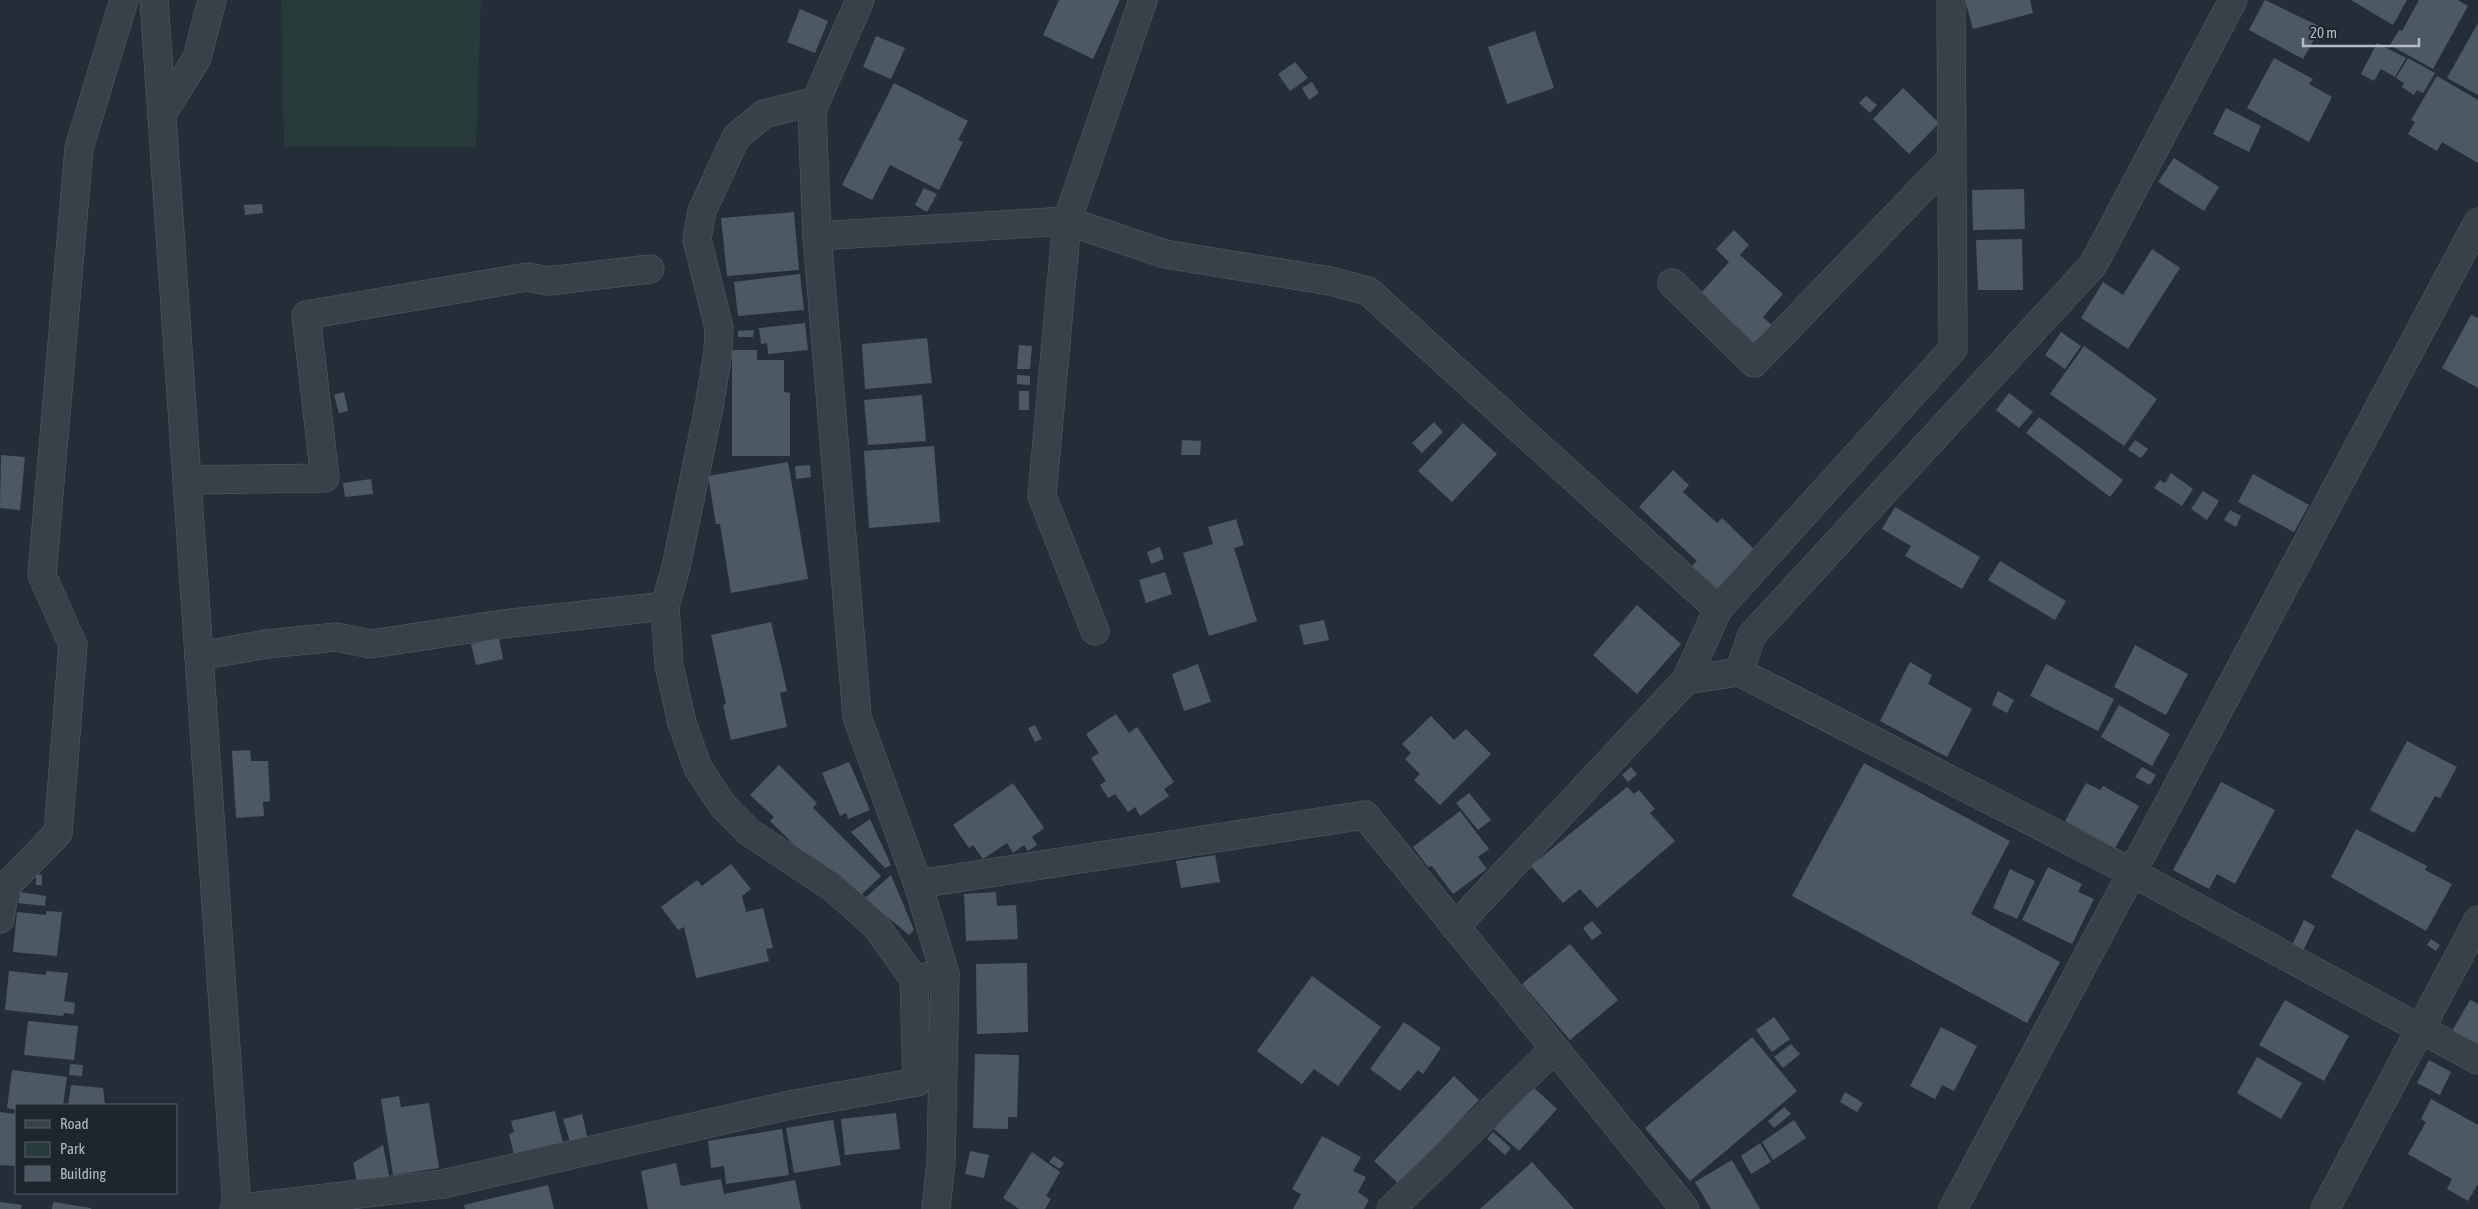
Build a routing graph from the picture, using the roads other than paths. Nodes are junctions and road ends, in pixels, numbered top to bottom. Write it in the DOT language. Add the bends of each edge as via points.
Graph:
graph roads {
  1 [pos="124,0"];
  2 [pos="154,0"];
  3 [pos="212,0"];
  4 [pos="860,0"];
  5 [pos="1143,0"];
  6 [pos="1951,0"];
  7 [pos="2233,0"];
  8 [pos="816,101"];
  9 [pos="162,114"];
  10 [pos="1950,160"];
  11 [pos="1067,221"];
  12 [pos="2478,222"];
  13 [pos="817,236"];
  14 [pos="650,269"];
  15 [pos="1672,283"];
  16 [pos="187,480"];
  17 [pos="665,606"];
  18 [pos="1718,609"];
  19 [pos="1095,631"];
  20 [pos="199,656"];
  21 [pos="1739,672"];
  22 [pos="1686,680"];
  23 [pos="2132,873"];
  24 [pos="918,884"];
  25 [pos="0,919"];
  26 [pos="2478,920"];
  27 [pos="1455,927"];
  28 [pos="945,974"];
  29 [pos="914,979"];
  30 [pos="2420,1028"];
  31 [pos="1554,1049"];
  32 [pos="2478,1060"];
  33 [pos="236,1209"];
  34 [pos="936,1209"];
  35 [pos="1391,1209"];
  36 [pos="1685,1209"];
  37 [pos="1953,1209"];
  38 [pos="2325,1209"];
  1 -- 25 [label="street" via="79,148 42,575 73,645 58,833 5,887"];
  2 -- 9 [label="street"];
  3 -- 9 [label="street" via="197,58"];
  4 -- 8 [label="street"];
  5 -- 11 [label="street"];
  6 -- 10 [label="street"];
  7 -- 21 [label="street" via="2093,265 1752,635"];
  8 -- 13 [label="street" via="812,110"];
  8 -- 17 [label="street" via="764,114 736,137 702,210 697,239 718,328 718,352 676,567"];
  9 -- 16 [label="street"];
  10 -- 15 [label="street" via="1754,363"];
  10 -- 18 [label="street" via="1953,349"];
  11 -- 13 [label="street"];
  11 -- 18 [label="street" via="1165,254 1330,281 1368,291"];
  11 -- 19 [label="street" via="1042,496"];
  12 -- 23 [label="street"];
  13 -- 24 [label="street" via="857,717"];
  14 -- 16 [label="street" via="548,281 527,277 306,315 325,478"];
  16 -- 20 [label="street"];
  17 -- 20 [label="street" via="504,624 371,644 336,637 267,644"];
  17 -- 29 [label="street" via="669,665 682,723 698,768 723,806 749,832 832,887 876,926"];
  18 -- 22 [label="street"];
  20 -- 33 [label="street"];
  21 -- 22 [label="street"];
  21 -- 23 [label="street"];
  22 -- 27 [label="street"];
  23 -- 30 [label="street"];
  23 -- 37 [label="street"];
  24 -- 27 [label="street" via="1365,815"];
  24 -- 28 [label="street"];
  26 -- 30 [label="street"];
  27 -- 31 [label="street"];
  28 -- 29 [label="street"];
  28 -- 34 [label="street" via="941,1162"];
  29 -- 33 [label="street" via="917,1082 790,1105 443,1184"];
  30 -- 32 [label="street"];
  30 -- 38 [label="street"];
  31 -- 35 [label="street"];
  31 -- 36 [label="street"];
}
